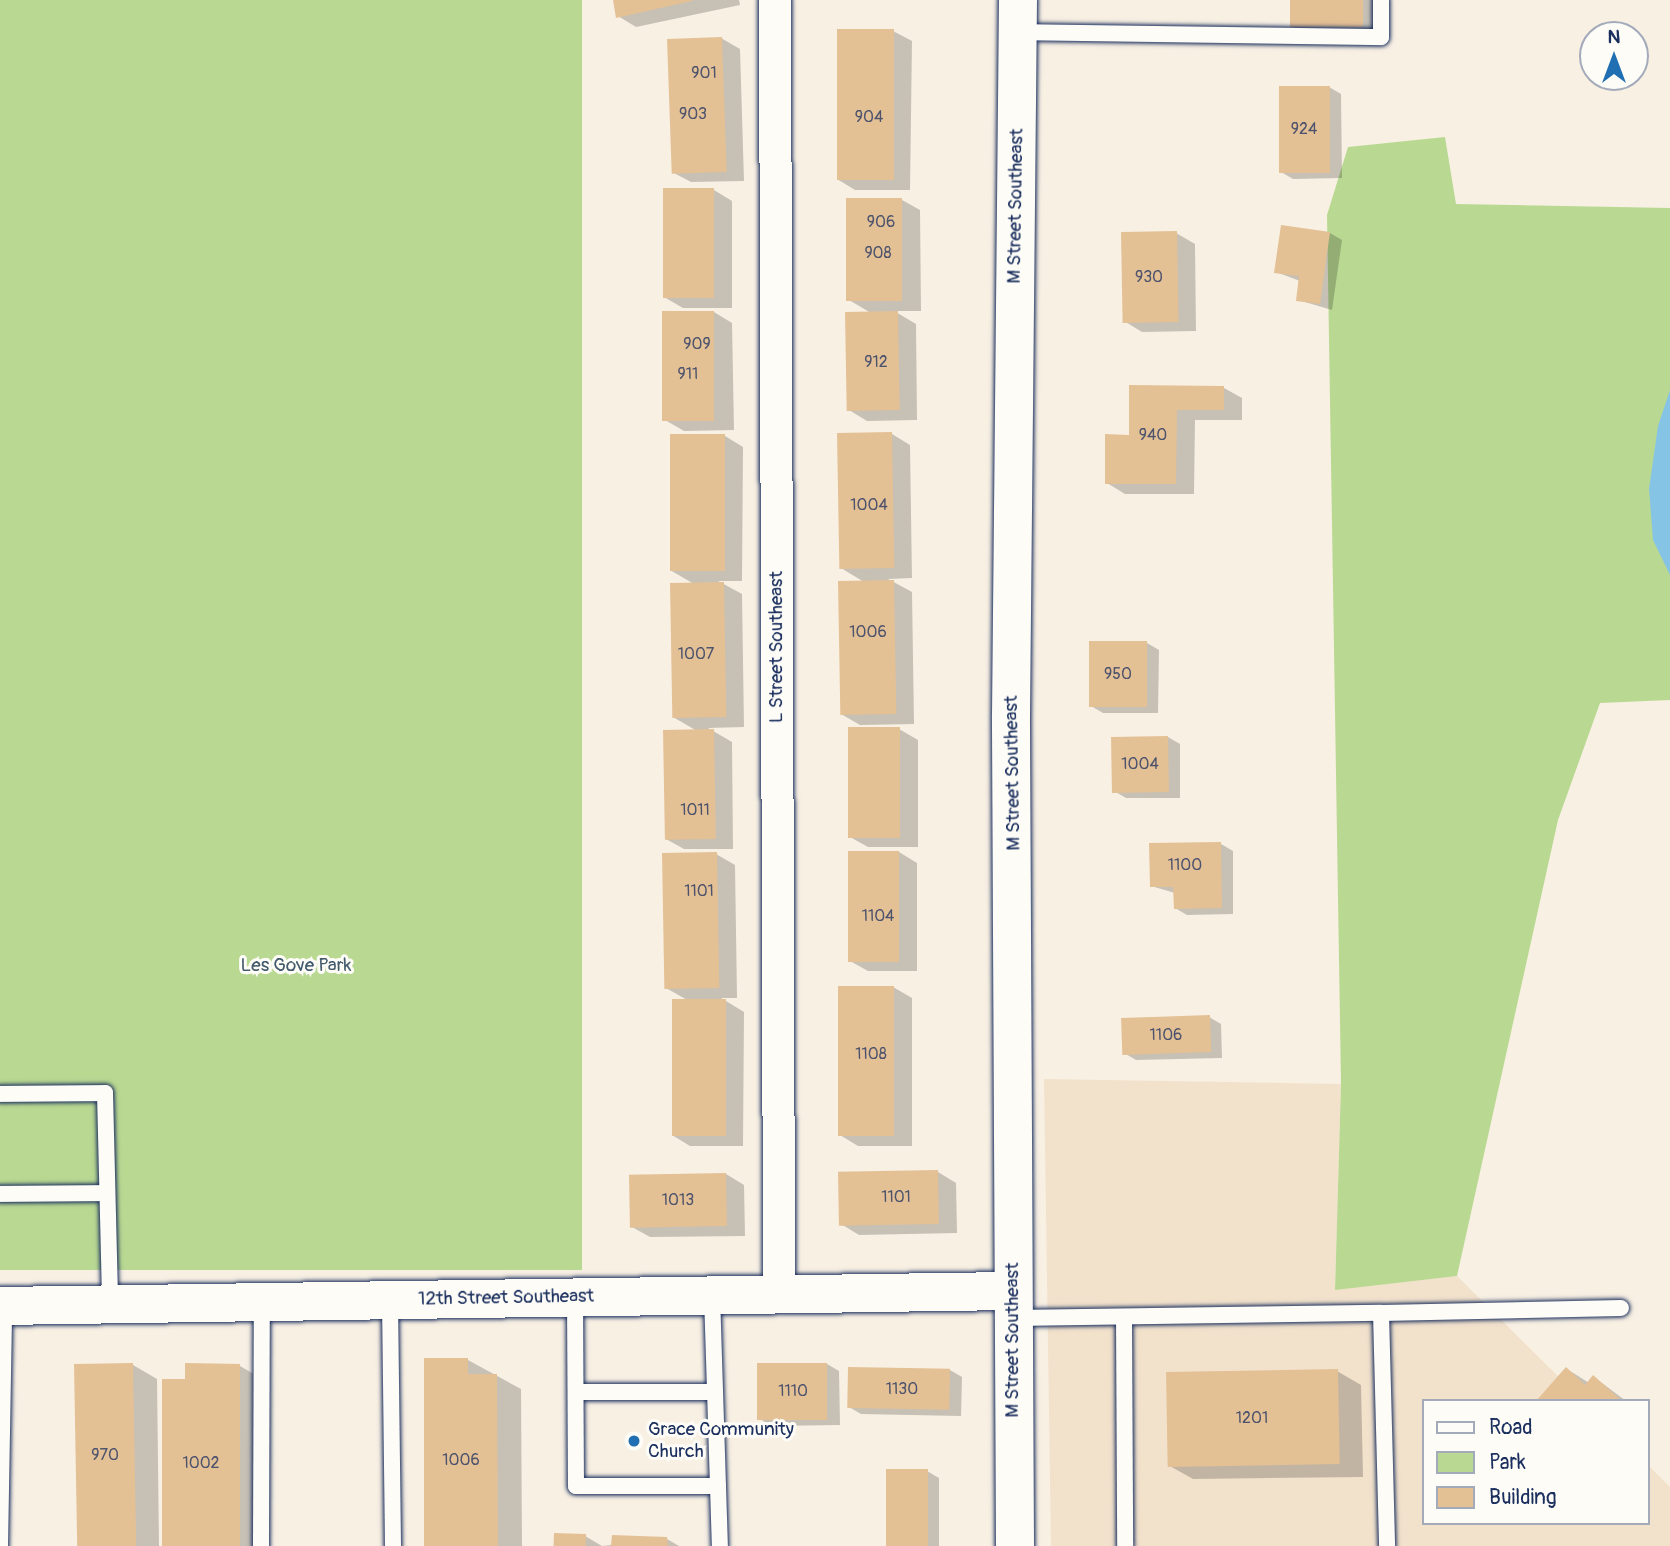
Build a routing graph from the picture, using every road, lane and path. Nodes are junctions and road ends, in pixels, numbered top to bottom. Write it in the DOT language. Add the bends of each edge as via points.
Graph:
graph roads {
  1 [pos="775,0"];
  2 [pos="1381,0"];
  3 [pos="1018,16"];
  4 [pos="0,1094"];
  5 [pos="107,1193"];
  6 [pos="0,1194"];
  7 [pos="779,1294"];
  8 [pos="712,1295"];
  9 [pos="575,1297"];
  10 [pos="390,1300"];
  11 [pos="262,1302"];
  12 [pos="110,1304"];
  13 [pos="1013,1304"];
  14 [pos="2,1306"];
  15 [pos="1621,1308"];
  16 [pos="1381,1313"];
  17 [pos="1124,1318"];
  18 [pos="576,1392"];
  19 [pos="715,1392"];
  20 [pos="718,1486"];
  21 [pos="0,1546"];
  22 [pos="261,1546"];
  23 [pos="393,1546"];
  24 [pos="720,1546"];
  25 [pos="1015,1546"];
  26 [pos="1125,1546"];
  27 [pos="1387,1546"];
  1 -- 7 [label="street, L Street Southeast"];
  2 -- 3 [label="lane" via="1381,37"];
  3 -- 13 [label="main road, M Street Southeast" via="1011,715"];
  4 -- 5 [label="lane" via="105,1093"];
  5 -- 6 [label="lane"];
  5 -- 12 [label="lane"];
  7 -- 8 [label="main road, 12th Street Southeast"];
  7 -- 13 [label="main road, 12th Street Southeast"];
  8 -- 9 [label="main road, 12th Street Southeast"];
  8 -- 19 [label="lane"];
  9 -- 10 [label="main road, 12th Street Southeast"];
  9 -- 18 [label="lane"];
  10 -- 11 [label="main road, 12th Street Southeast"];
  10 -- 23 [label="lane"];
  11 -- 12 [label="main road, 12th Street Southeast"];
  11 -- 22 [label="lane"];
  12 -- 14 [label="main road, 12th Street Southeast"];
  13 -- 17 [label="lane"];
  13 -- 25 [label="main road, M Street Southeast"];
  14 -- 21 [label="lane"];
  15 -- 16 [label="lane"];
  16 -- 17 [label="lane"];
  16 -- 27 [label="lane"];
  17 -- 26 [label="lane"];
  18 -- 19 [label="lane"];
  18 -- 20 [label="lane" via="576,1486"];
  19 -- 20 [label="lane"];
  20 -- 24 [label="lane"];
}
